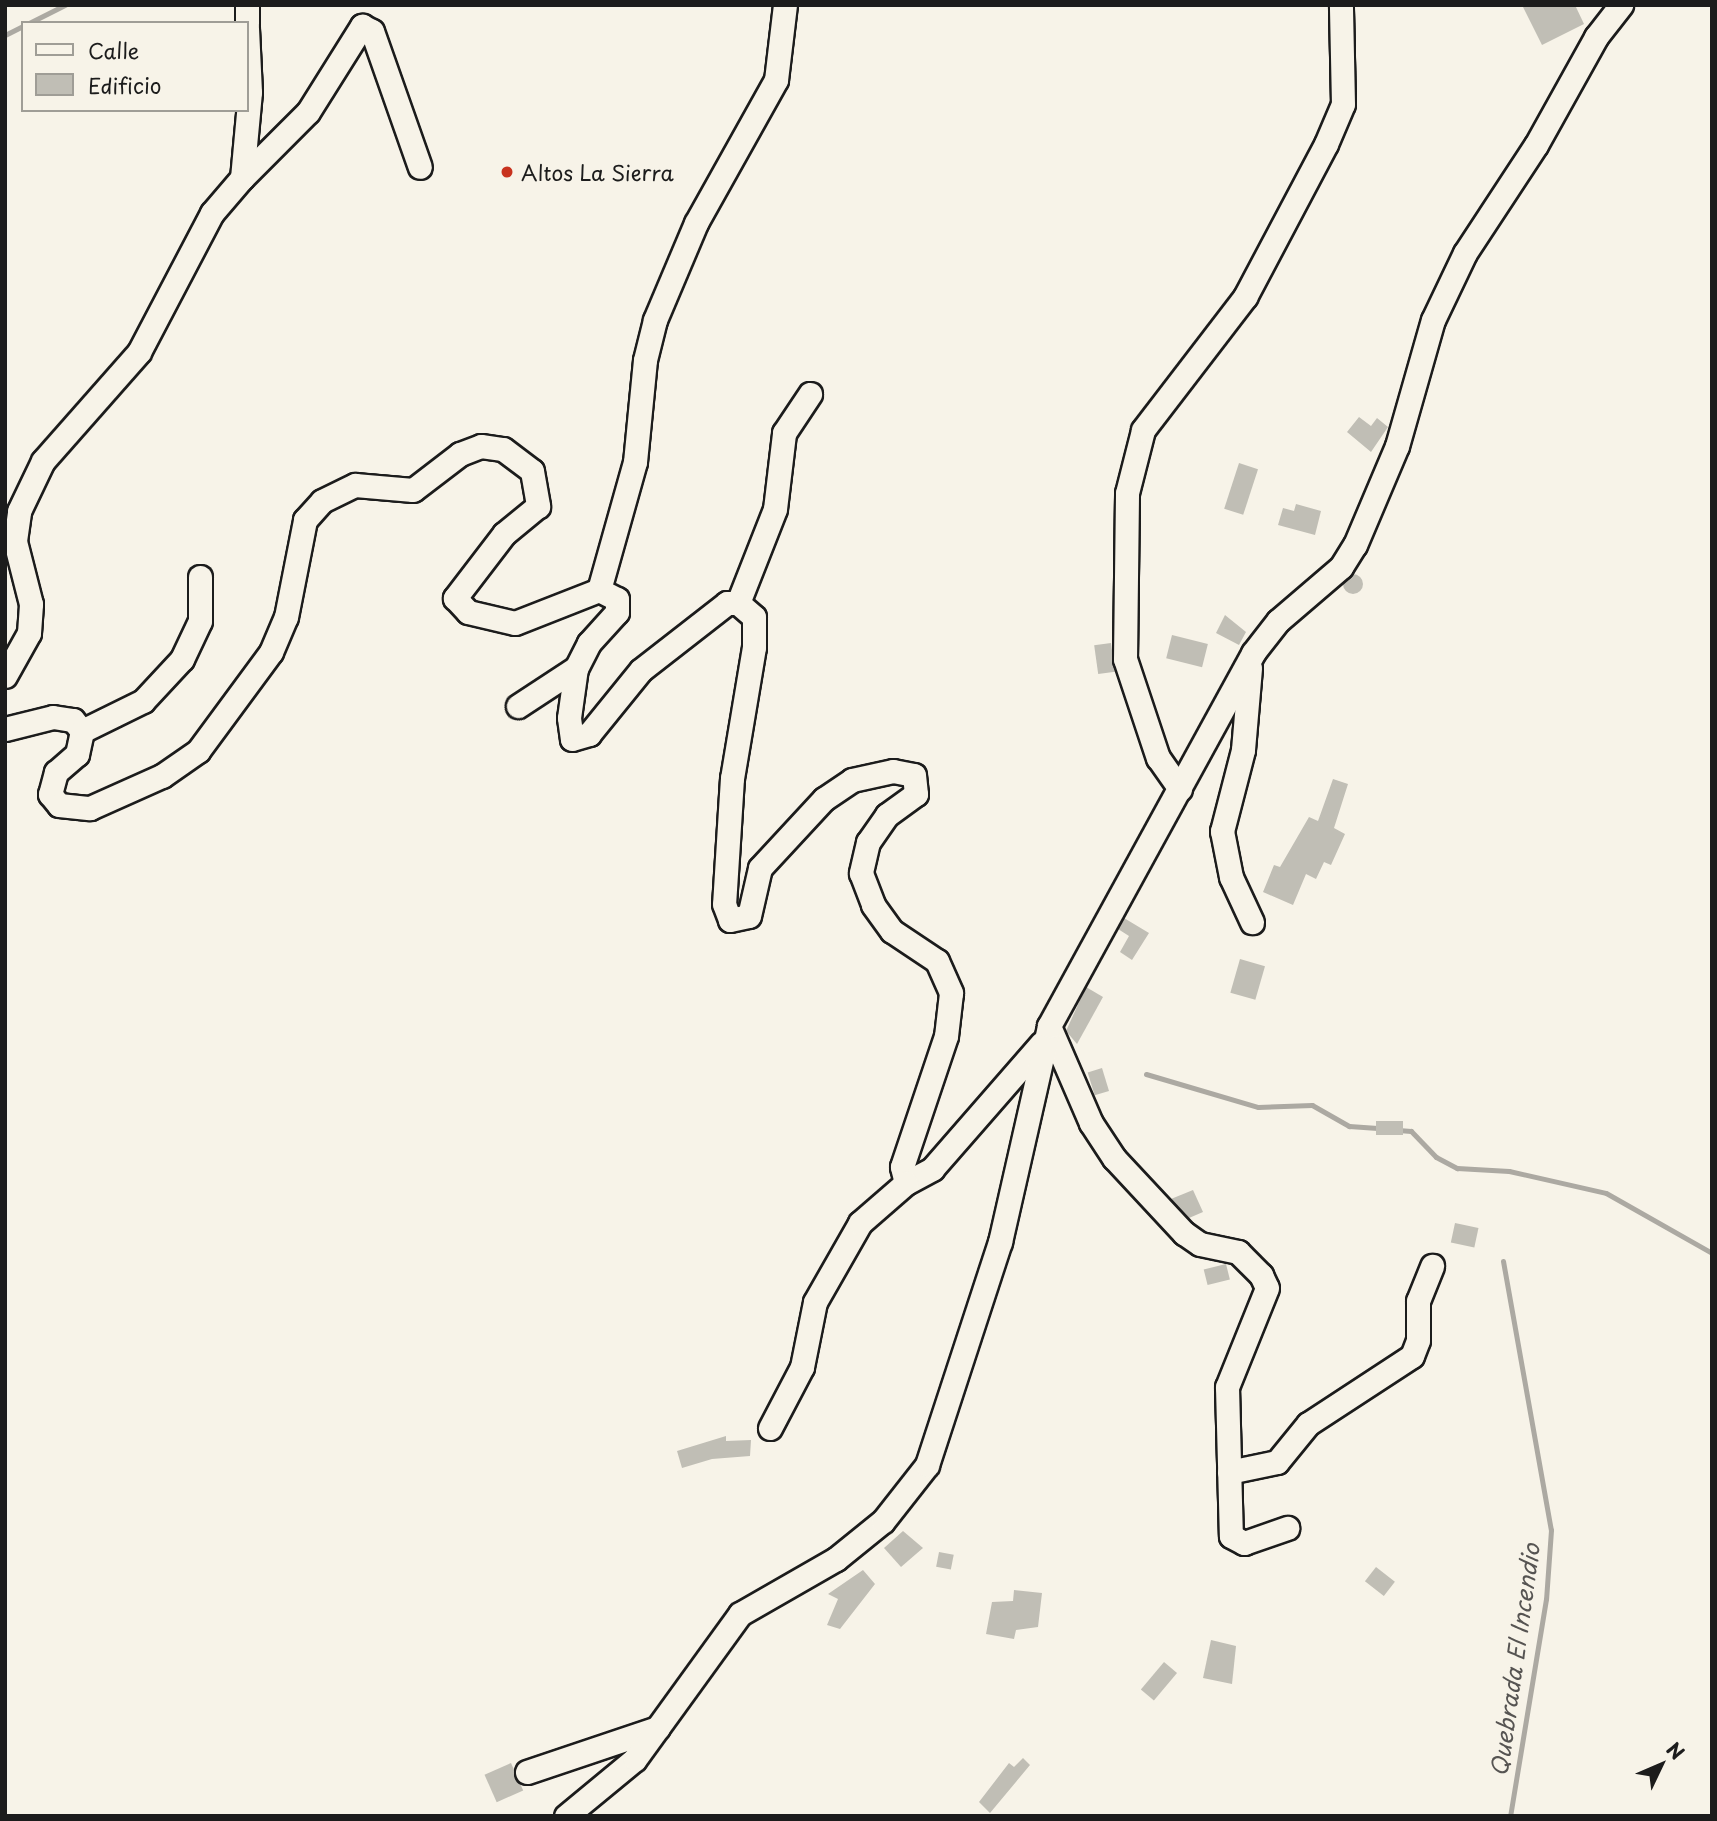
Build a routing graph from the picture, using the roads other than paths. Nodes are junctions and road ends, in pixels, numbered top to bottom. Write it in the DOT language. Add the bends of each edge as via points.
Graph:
graph roads {
  1 [pos="785,5"];
  2 [pos="1341,5"];
  3 [pos="1621,5"];
  4 [pos="248,49"];
  5 [pos="420,167"];
  6 [pos="242,178"];
  7 [pos="810,394"];
  8 [pos="201,577"];
  9 [pos="599,590"];
  10 [pos="738,603"];
  11 [pos="1251,657"];
  12 [pos="576,668"];
  13 [pos="5,676"];
  14 [pos="518,706"];
  15 [pos="5,729"];
  16 [pos="82,731"];
  17 [pos="1180,789"];
  18 [pos="1252,922"];
  19 [pos="1045,1034"];
  20 [pos="906,1184"];
  21 [pos="1432,1266"];
  22 [pos="770,1428"];
  23 [pos="1229,1472"];
  24 [pos="1287,1528"];
  25 [pos="658,1728"];
  26 [pos="527,1772"];
  27 [pos="566,1816"];
  1 -- 9 [label="street" via="776,80 696,223 655,320 645,360 635,462"];
  2 -- 17 [label="street" via="1343,104 1326,144 1245,297 1143,430 1127,493 1125,659 1158,758"];
  3 -- 11 [label="street" via="1595,37 1536,145 1465,253 1433,320 1397,446 1355,545 1341,567 1278,621"];
  4 -- 6 [label="street" via="250,92"];
  5 -- 6 [label="street" via="372,31 362,26 308,112"];
  6 -- 13 [label="street" via="212,213 139,352 43,461 19,511 15,541 31,604 29,633"];
  7 -- 10 [label="street" via="785,433 775,509"];
  8 -- 16 [label="street" via="200,621 182,659 143,701"];
  9 -- 12 [label="street" via="617,599 617,612 589,643"];
  9 -- 16 [label="street" via="515,623 458,607 459,586 505,534 538,506 539,491 526,464 503,449 481,446 460,454 413,490 355,485 335,491 305,520 286,617 271,652 198,751 162,776 90,808 58,805 50,794 56,772 84,742"];
  10 -- 12 [label="street" via="719,609 640,670 580,740 569,732"];
  10 -- 20 [label="street" via="754,617 754,647 732,778 724,904 730,920 749,916 760,868 824,799 852,780 893,771 914,775 918,787 868,842 861,873 879,914 892,931 937,961 951,993 946,1036 902,1167"];
  11 -- 17 [label="street"];
  11 -- 18 [label="street" via="1243,750 1222,831 1231,877"];
  12 -- 14 [label="street"];
  15 -- 16 [label="street" via="53,718 73,720"];
  17 -- 19 [label="street"];
  19 -- 20 [label="street" via="932,1169"];
  19 -- 23 [label="street" via="1114,1158 1184,1233 1200,1244 1238,1252 1267,1288 1227,1387"];
  19 -- 25 [label="street" via="1000,1242 927,1465 884,1521 836,1559 740,1614"];
  20 -- 22 [label="street" via="860,1223 815,1302 802,1367"];
  21 -- 23 [label="street" via="1418,1301 1418,1340 1412,1356 1308,1424 1277,1462"];
  23 -- 24 [label="street" via="1235,1541"];
  25 -- 26 [label="street"];
  25 -- 27 [label="street" via="611,1783"];
}
